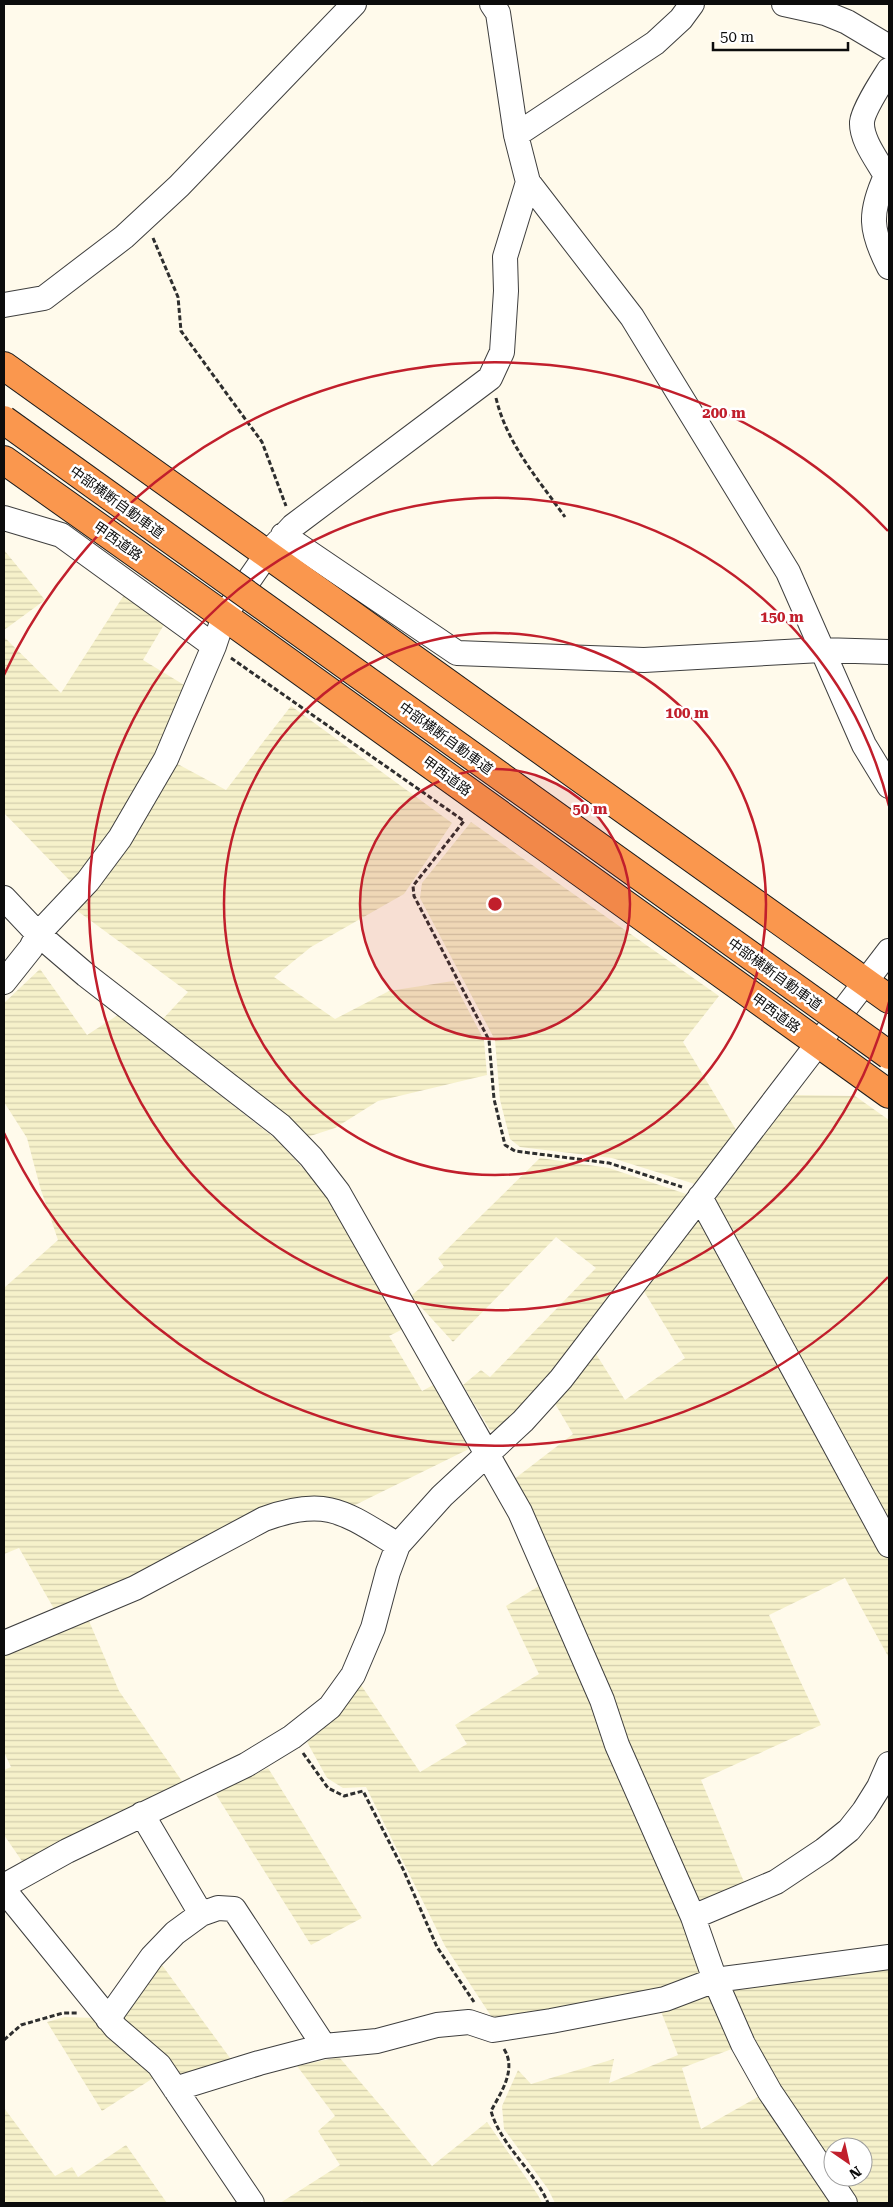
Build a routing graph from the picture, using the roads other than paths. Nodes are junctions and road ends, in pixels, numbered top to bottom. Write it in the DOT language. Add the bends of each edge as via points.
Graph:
graph roads {
  1 [pos="354,4"];
  2 [pos="492,4"];
  3 [pos="692,4"];
  4 [pos="784,4"];
  5 [pos="828,9"];
  6 [pos="889,47"];
  7 [pos="889,70"];
  8 [pos="516,135"];
  9 [pos="528,182"];
  10 [pos="889,267"];
  11 [pos="4,305"];
  12 [pos="4,366"];
  13 [pos="4,420"];
  14 [pos="4,438"];
  15 [pos="4,460"];
  16 [pos="4,518"];
  17 [pos="281,538"];
  18 [pos="224,616"];
  19 [pos="214,646"];
  20 [pos="821,650"];
  21 [pos="889,652"];
  22 [pos="889,786"];
  23 [pos="4,898"];
  24 [pos="38,934"];
  25 [pos="889,950"];
  26 [pos="4,982"];
  27 [pos="865,982"];
  28 [pos="889,999"];
  29 [pos="819,1043"];
  30 [pos="889,1055"];
  31 [pos="889,1070"];
  32 [pos="889,1094"];
  33 [pos="700,1197"];
  34 [pos="489,1454"];
  35 [pos="398,1545"];
  36 [pos="889,1545"];
  37 [pos="4,1643"];
  38 [pos="889,1764"];
  39 [pos="142,1814"];
  40 [pos="4,1886"];
  41 [pos="4,1890"];
  42 [pos="201,1914"];
  43 [pos="694,1917"];
  44 [pos="889,1958"];
  45 [pos="715,1980"];
  46 [pos="105,2015"];
  47 [pos="324,2046"];
  48 [pos="175,2088"];
  49 [pos="252,2203"];
  50 [pos="845,2203"];
  1 -- 11 [label="street" via="179,186 124,237 44,298"];
  2 -- 8 [label="street" via="498,13"];
  3 -- 8 [label="street" via="655,43"];
  4 -- 5 [label="street"];
  5 -- 6 [label="street"];
  7 -- 10 [label="street" via="862,122 865,138 886,176 872,216 878,243"];
  8 -- 9 [label="street"];
  9 -- 17 [label="street" via="505,257 502,352 490,378"];
  9 -- 20 [label="street" via="632,317 788,572"];
  12 -- 17 [label="highway"];
  13 -- 30 [label="highway, 中部横断自動車道, bridge"];
  14 -- 31 [label="highway, 中部横断自動車道"];
  15 -- 18 [label="highway, 甲西道路"];
  16 -- 19 [label="street" via="61,535"];
  17 -- 18 [label="street"];
  17 -- 20 [label="street" via="457,653 644,660"];
  17 -- 27 [label="highway"];
  18 -- 19 [label="street"];
  18 -- 29 [label="highway, 甲西道路"];
  19 -- 24 [label="street" via="166,759 120,838 88,880"];
  20 -- 21 [label="street"];
  20 -- 22 [label="street" via="864,745"];
  23 -- 24 [label="street"];
  24 -- 26 [label="street"];
  24 -- 34 [label="street" via="281,1126 311,1157 338,1192"];
  25 -- 27 [label="street"];
  27 -- 28 [label="highway"];
  27 -- 29 [label="street"];
  29 -- 32 [label="highway, 甲西道路"];
  29 -- 33 [label="street"];
  33 -- 34 [label="street" via="561,1380"];
  33 -- 36 [label="street"];
  34 -- 35 [label="street" via="442,1496"];
  34 -- 43 [label="street" via="520,1512 602,1700 617,1745"];
  35 -- 37 [label="street" via="352,1517 330,1509 286,1510 264,1518 135,1588"];
  35 -- 39 [label="street" via="373,1628 353,1675 330,1707 292,1737 246,1764"];
  38 -- 43 [label="street" via="864,1811 849,1830 824,1850 776,1882"];
  39 -- 40 [label="street"];
  39 -- 42 [label="street"];
  41 -- 46 [label="street"];
  42 -- 46 [label="street" via="175,1933 152,1957"];
  42 -- 47 [label="street" via="218,1908 234,1909"];
  43 -- 45 [label="street"];
  44 -- 45 [label="street"];
  45 -- 47 [label="street" via="665,1999 551,2021 493,2030 469,2022 436,2025 377,2041"];
  45 -- 50 [label="street" via="770,2092"];
  46 -- 48 [label="street" via="159,2065"];
  47 -- 48 [label="street"];
  48 -- 49 [label="street"];
}
